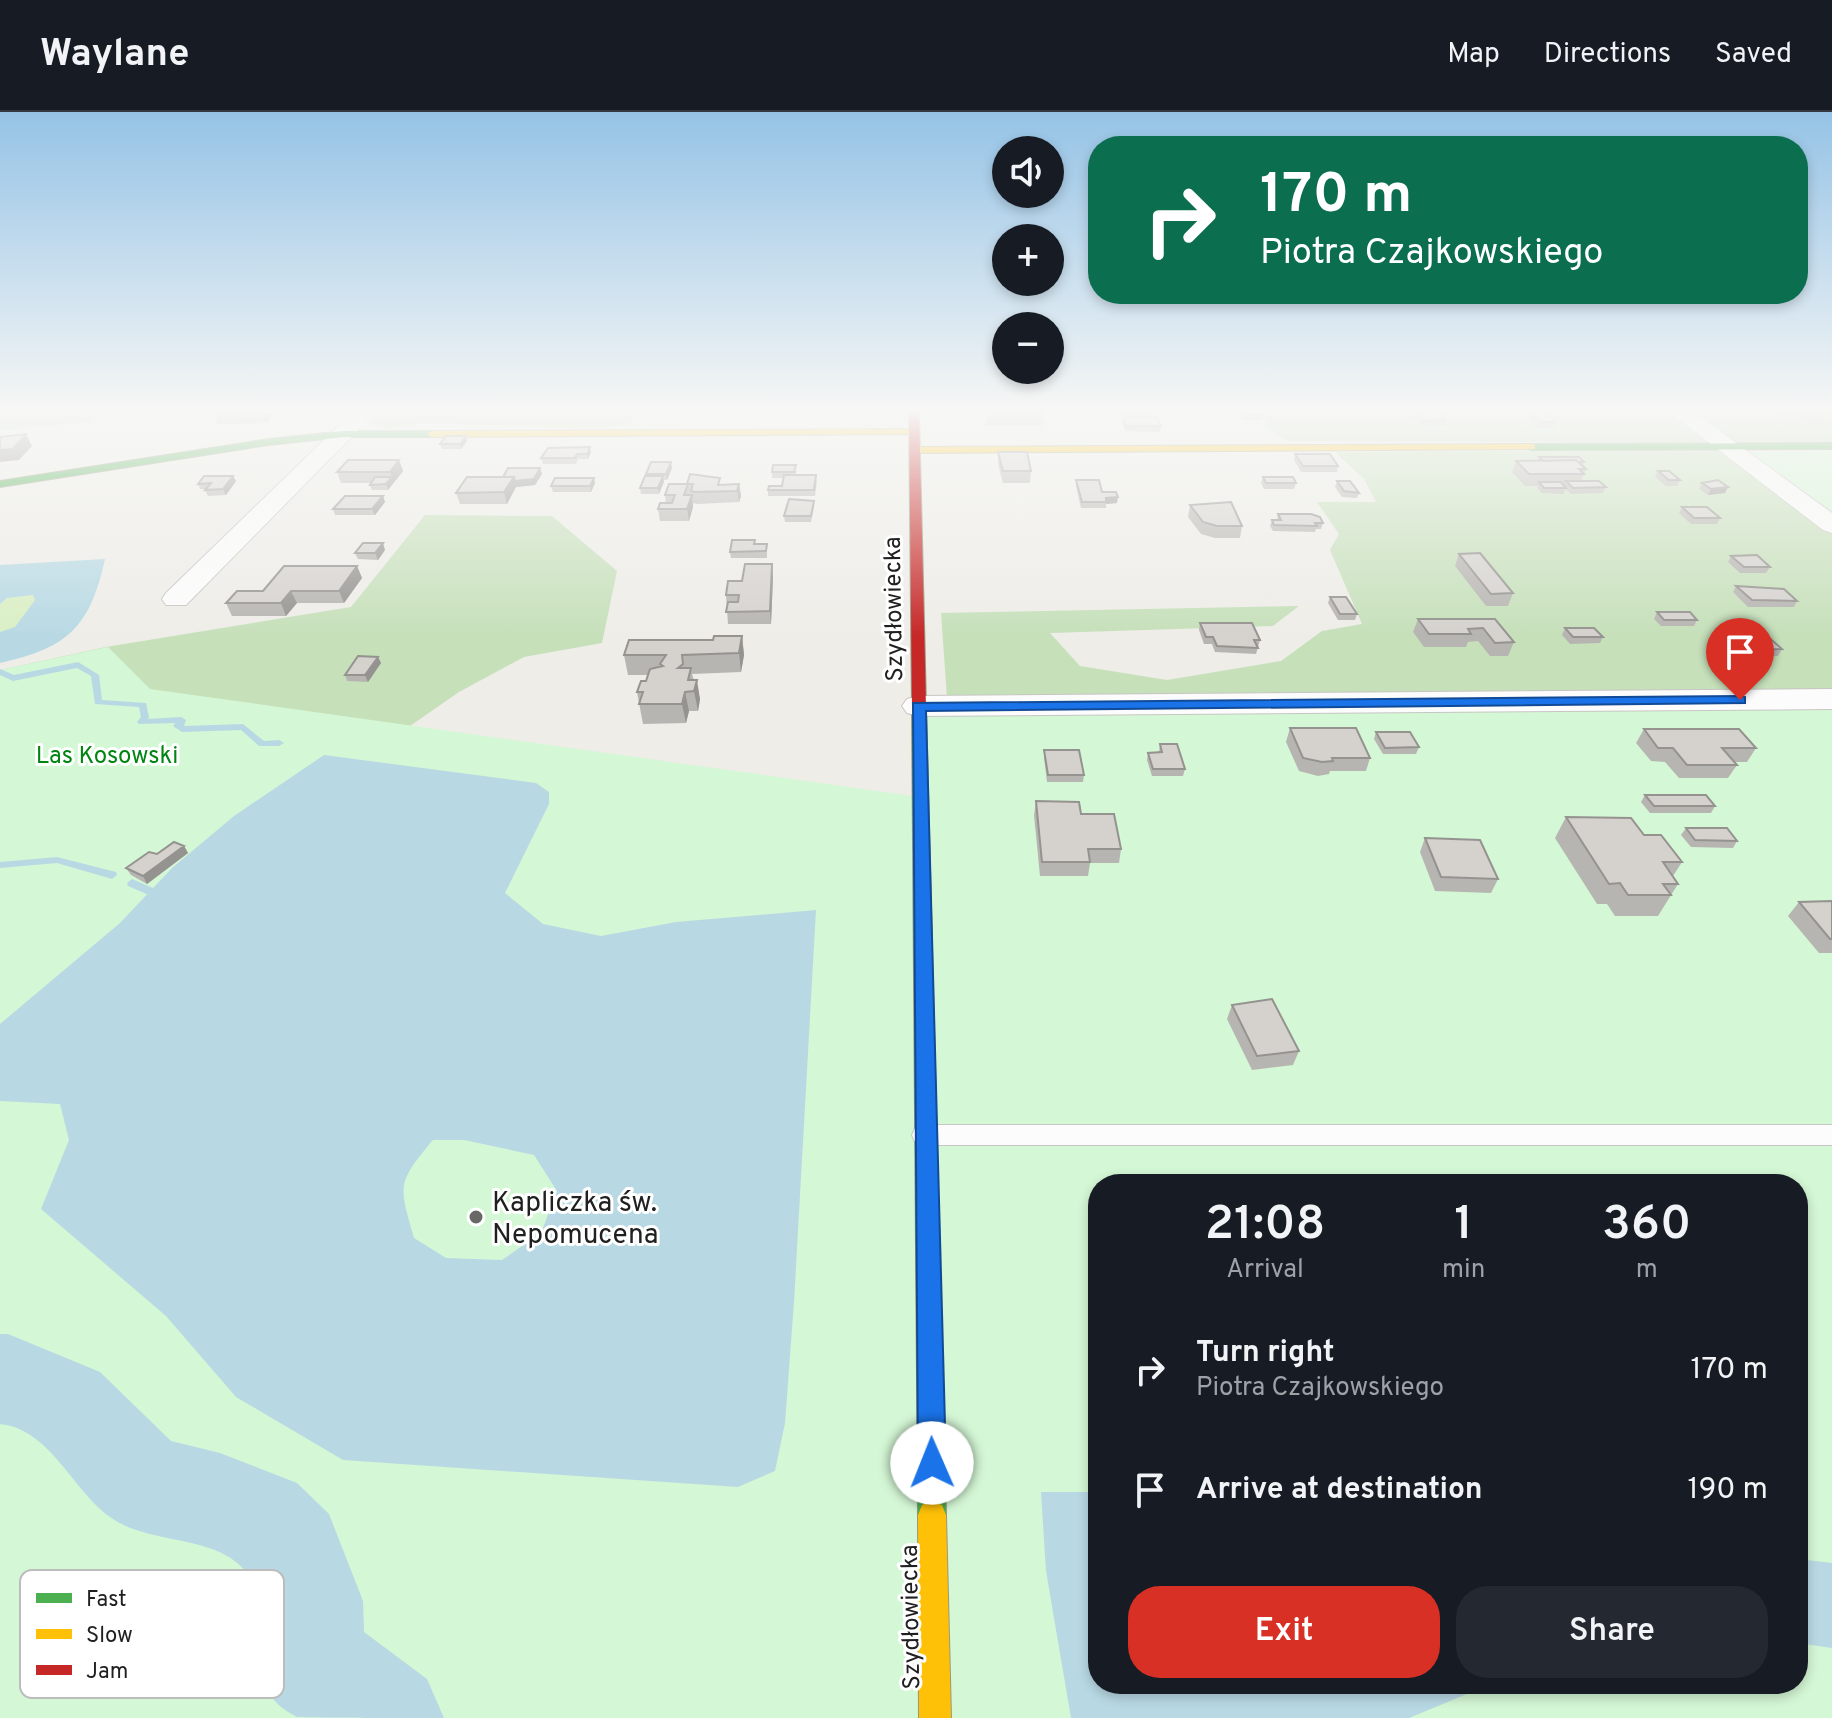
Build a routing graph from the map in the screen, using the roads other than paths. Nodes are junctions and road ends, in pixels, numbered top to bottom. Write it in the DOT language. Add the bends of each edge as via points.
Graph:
graph roads {
  1 [pos="291,486"];
  2 [pos="916,486"];
  3 [pos="1779,486"];
  4 [pos="1832,525"];
  5 [pos="176,599"];
  6 [pos="1832,699"];
  7 [pos="918,706"];
  8 [pos="924,1135"];
  9 [pos="1832,1135"];
  10 [pos="935,1718"];
  1 -- 5 [label="street"];
  2 -- 7 [label="street, Szydłowiecka"];
  3 -- 4 [label="street"];
  6 -- 7 [label="street"];
  7 -- 8 [label="street, Szydłowiecka"];
  8 -- 9 [label="lane"];
  8 -- 10 [label="street, Szydłowiecka"];
}
